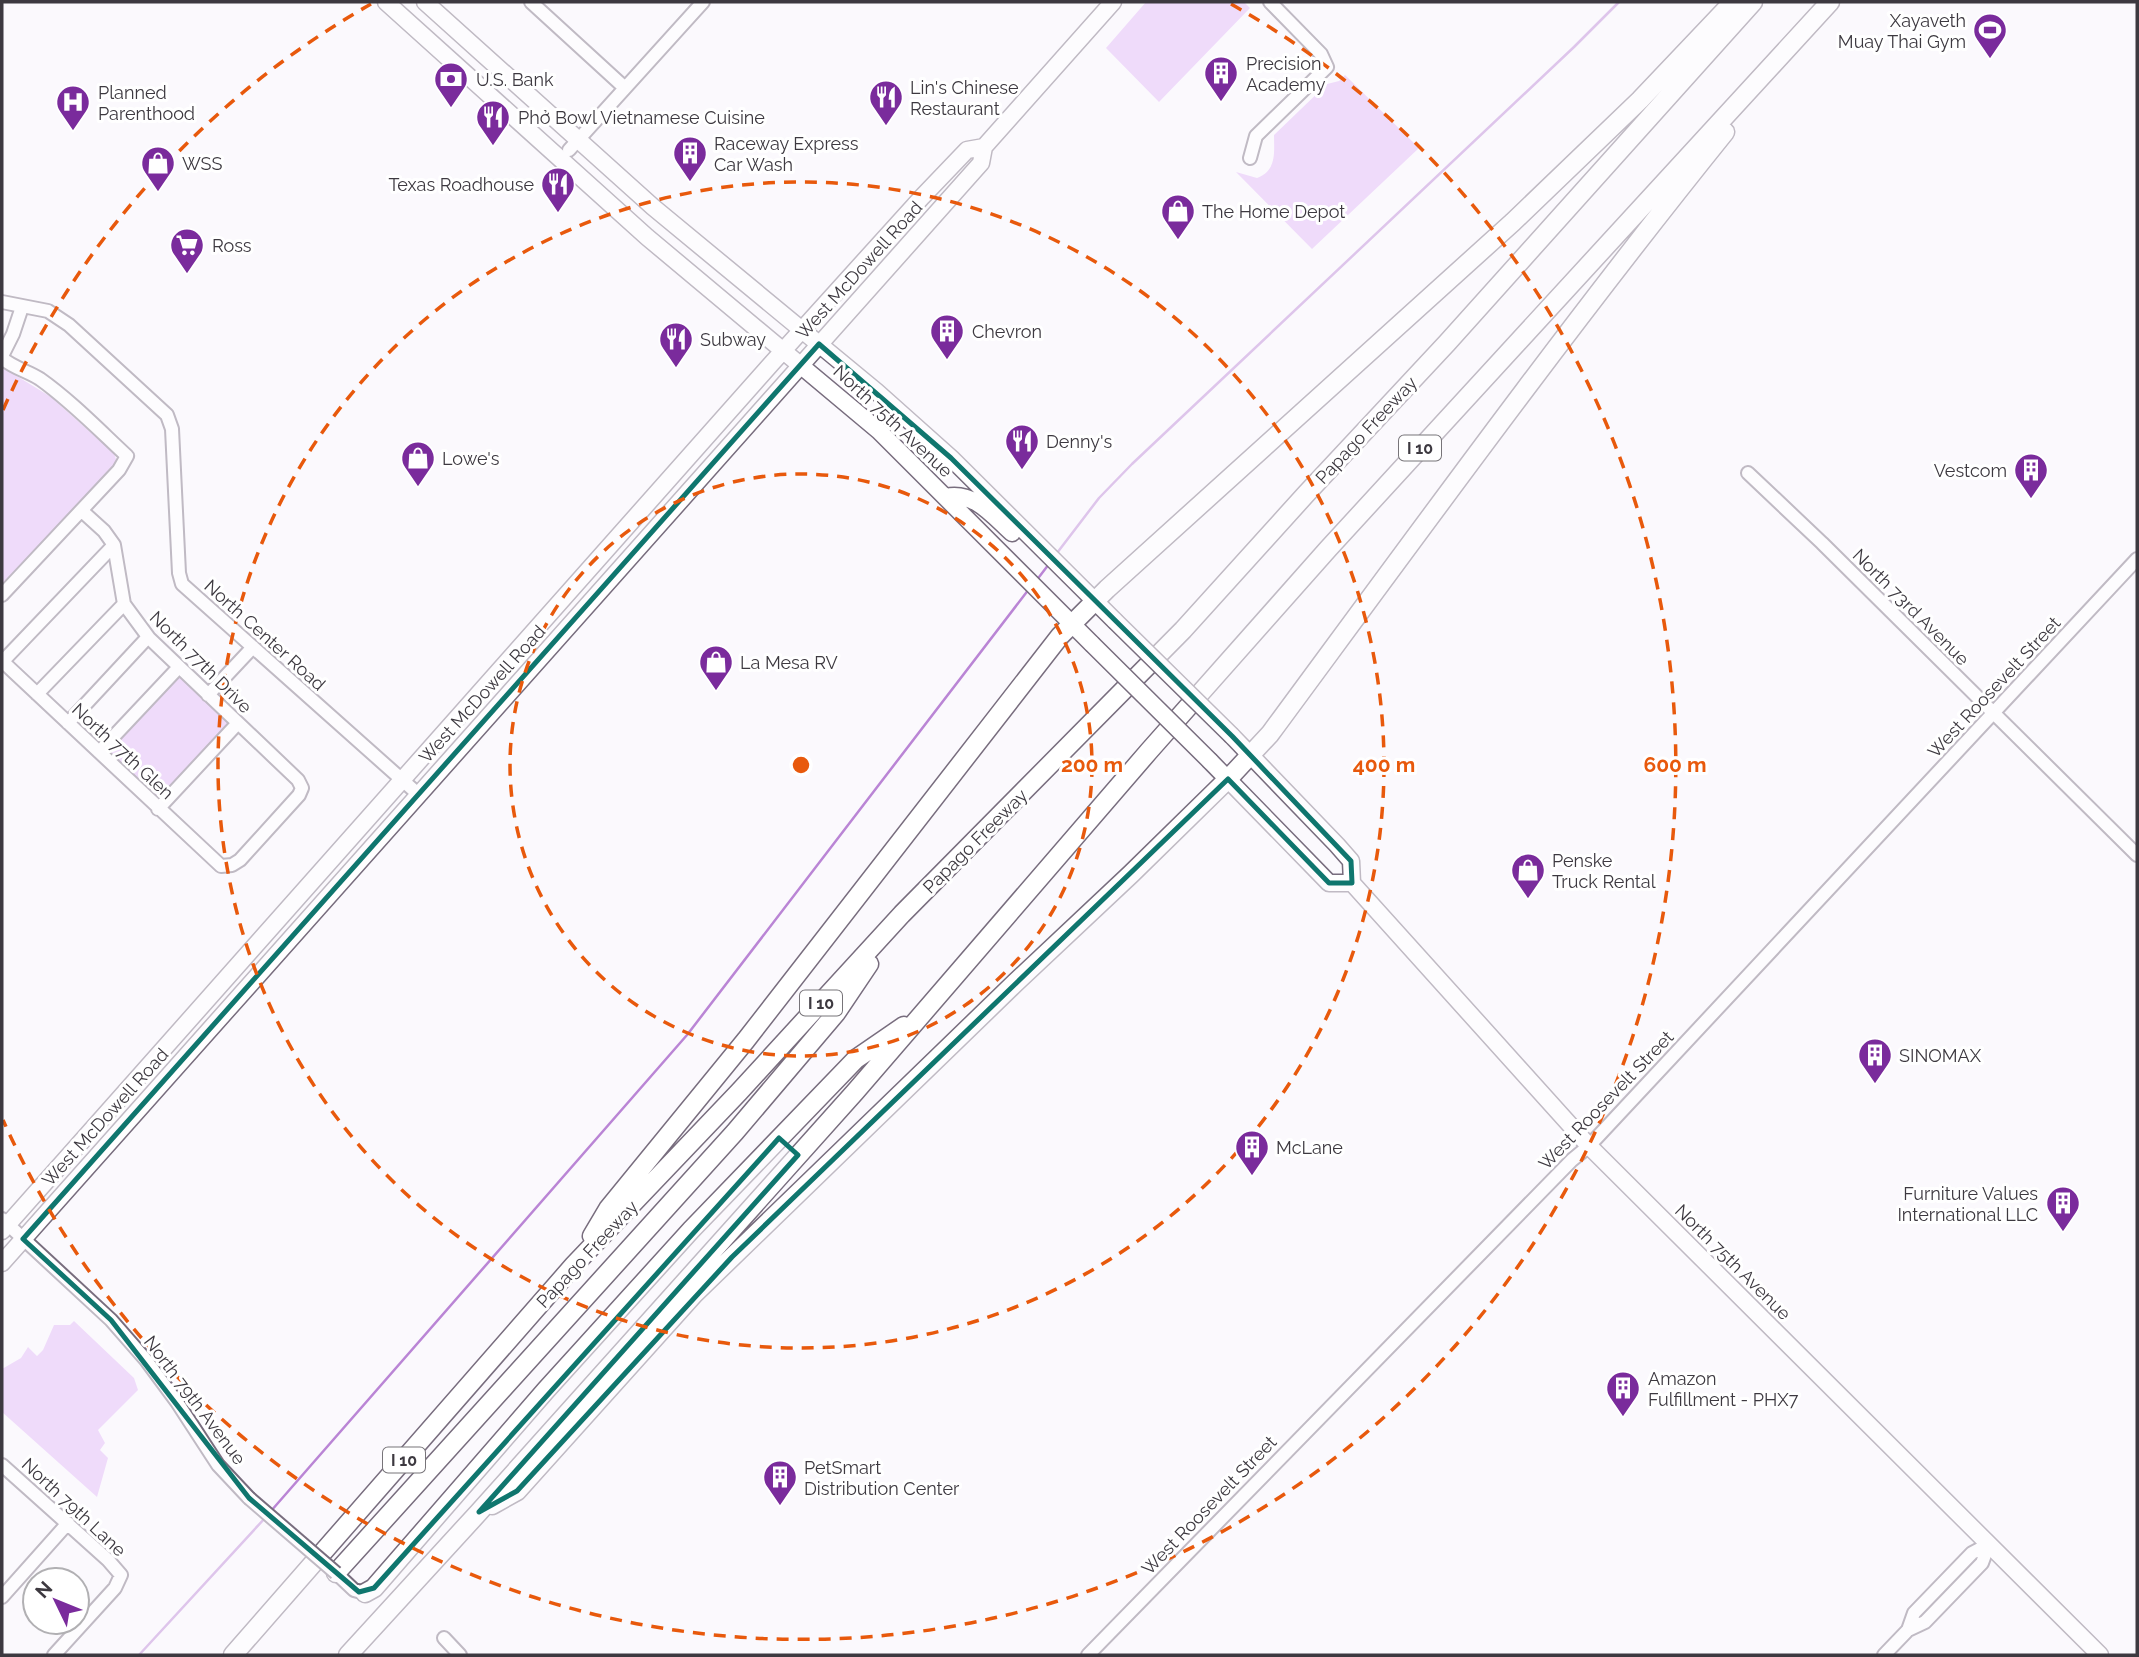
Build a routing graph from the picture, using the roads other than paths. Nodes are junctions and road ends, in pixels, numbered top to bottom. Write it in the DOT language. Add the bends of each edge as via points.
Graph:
graph roads {
  1 [pos="386,2"];
  2 [pos="425,2"];
  3 [pos="531,2"];
  4 [pos="1270,2"];
  5 [pos="1733,2"];
  6 [pos="1753,2"];
  7 [pos="1830,2"];
  8 [pos="701,3"];
  9 [pos="1104,5"];
  10 [pos="625,88"];
  11 [pos="573,145"];
  12 [pos="984,147"];
  13 [pos="1250,158"];
  14 [pos="2,302"];
  15 [pos="22,307"];
  16 [pos="801,330"];
  17 [pos="819,344"];
  18 [pos="784,349"];
  19 [pos="2,357"];
  20 [pos="801,364"];
  21 [pos="1748,473"];
  22 [pos="946,497"];
  23 [pos="82,511"];
  24 [pos="114,545"];
  25 [pos="1038,545"];
  26 [pos="2137,559"];
  27 [pos="2,595"];
  28 [pos="1095,601"];
  29 [pos="124,604"];
  30 [pos="1073,624"];
  31 [pos="148,637"];
  32 [pos="253,647"];
  33 [pos="2,661"];
  34 [pos="179,667"];
  35 [pos="37,694"];
  36 [pos="208,695"];
  37 [pos="1993,713"];
  38 [pos="68,723"];
  39 [pos="238,723"];
  40 [pos="99,752"];
  41 [pos="1249,755"];
  42 [pos="1228,779"];
  43 [pos="402,780"];
  44 [pos="418,794"];
  45 [pos="158,809"];
  46 [pos="2137,855"];
  47 [pos="220,866"];
  48 [pos="1352,883"];
  49 [pos="902,914"];
  50 [pos="241,961"];
  51 [pos="257,977"];
  52 [pos="204,1003"];
  53 [pos="926,1010"];
  54 [pos="160,1086"];
  55 [pos="1589,1146"];
  56 [pos="4,1225"];
  57 [pos="23,1239"];
  58 [pos="2,1263"];
  59 [pos="574,1265"];
  60 [pos="4,1473"];
  61 [pos="480,1512"];
  62 [pos="68,1523"];
  63 [pos="1989,1544"];
  64 [pos="335,1573"];
  65 [pos="365,1593"];
  66 [pos="2,1597"];
  67 [pos="444,1638"];
  68 [pos="54,1655"];
  69 [pos="233,1655"];
  70 [pos="348,1655"];
  71 [pos="460,1655"];
  72 [pos="1088,1655"];
  73 [pos="1884,1655"];
  74 [pos="2100,1655"];
  1 -- 18 [label="main road, North 75th Avenue" via="647,236"];
  2 -- 11 [label="main road, North 75th Avenue"];
  3 -- 10 [label="street"];
  4 -- 13 [label="street" via="1328,67 1256,136"];
  5 -- 28 [label="highway" via="1640,100 1504,230"];
  6 -- 49 [label="highway, Papago Freeway / I 10" via="1183,630"];
  7 -- 41 [label="highway" via="1632,247 1270,734"];
  7 -- 53 [label="highway, I 10" via="1328,549"];
  8 -- 10 [label="street"];
  9 -- 12 [label="main road, West McDowell Road"];
  10 -- 11 [label="street"];
  11 -- 16 [label="main road, North 75th Avenue"];
  12 -- 16 [label="main road, West McDowell Road" via="967,150"];
  12 -- 17 [label="main road, West McDowell Road" via="981,163"];
  14 -- 15 [label="street, North Center Road"];
  15 -- 19 [label="street"];
  15 -- 32 [label="street, North Center Road" via="48,311 69,325 167,415 172,429 182,584"];
  16 -- 17 [label="main road, North 75th Avenue"];
  16 -- 18 [label="main road, West McDowell Road"];
  17 -- 20 [label="main road, West McDowell Road"];
  17 -- 25 [label="main road, North 75th Avenue" via="951,458"];
  18 -- 20 [label="main road, North 75th Avenue"];
  18 -- 43 [label="main road, West McDowell Road"];
  19 -- 23 [label="street" via="56,392 127,456"];
  20 -- 22 [label="main road, North 75th Avenue" via="879,430"];
  20 -- 44 [label="main road, West McDowell Road"];
  21 -- 37 [label="street, North 73rd Avenue"];
  22 -- 25 [label="main road" via="978,503 1016,537"];
  22 -- 30 [label="main road, North 75th Avenue"];
  23 -- 24 [label="street"];
  23 -- 27 [label="street"];
  24 -- 29 [label="street, North 77th Drive"];
  24 -- 33 [label="street"];
  25 -- 28 [label="main road, North 75th Avenue"];
  26 -- 37 [label="street, West Roosevelt Street"];
  28 -- 30 [label="highway"];
  28 -- 41 [label="main road, North 75th Avenue, bridge"];
  29 -- 31 [label="street, North 77th Drive"];
  29 -- 35 [label="street"];
  30 -- 42 [label="main road, North 75th Avenue, bridge"];
  30 -- 59 [label="highway" via="608,1209"];
  31 -- 34 [label="street, North 77th Drive"];
  31 -- 38 [label="street"];
  32 -- 36 [label="street"];
  32 -- 43 [label="street, North Center Road"];
  33 -- 35 [label="street, North 77th Glen"];
  34 -- 36 [label="street, North 77th Drive"];
  34 -- 40 [label="street"];
  35 -- 38 [label="street, North 77th Glen"];
  36 -- 39 [label="street, North 77th Drive"];
  37 -- 46 [label="street, North 73rd Avenue"];
  37 -- 55 [label="street, West Roosevelt Street"];
  38 -- 40 [label="street, North 77th Glen"];
  39 -- 45 [label="street"];
  39 -- 47 [label="street, North 77th Drive" via="302,788 240,860"];
  40 -- 45 [label="street, North 77th Glen"];
  41 -- 42 [label="highway"];
  41 -- 48 [label="main road, North 75th Avenue" via="1351,861"];
  42 -- 48 [label="main road, North 75th Avenue" via="1329,883"];
  42 -- 61 [label="highway" via="694,1294 517,1491"];
  43 -- 44 [label="street, North Center Road"];
  43 -- 50 [label="main road, West McDowell Road"];
  44 -- 51 [label="main road, West McDowell Road"];
  45 -- 47 [label="street, North 77th Glen"];
  48 -- 55 [label="main road, North 75th Avenue"];
  49 -- 59 [label="highway, Papago Freeway / I 10"];
  49 -- 64 [label="highway" via="836,1013 735,1132"];
  50 -- 51 [label="main road"];
  50 -- 52 [label="main road, West McDowell Road"];
  51 -- 54 [label="main road, West McDowell Road"];
  52 -- 54 [label="main road" via="197,1027 160,1072"];
  52 -- 56 [label="main road, West McDowell Road"];
  53 -- 61 [label="highway, I 10"];
  53 -- 65 [label="highway" via="856,1059 691,1230"];
  54 -- 57 [label="main road, West McDowell Road"];
  55 -- 63 [label="main road, North 75th Avenue"];
  55 -- 72 [label="street, West Roosevelt Street"];
  56 -- 57 [label="street, North 79th Avenue"];
  57 -- 58 [label="main road, West McDowell Road"];
  57 -- 64 [label="street, North 79th Avenue, bridge" via="111,1320 169,1391 218,1465"];
  59 -- 69 [label="highway, Papago Freeway / I 10"];
  60 -- 62 [label="street, North 79th Lane"];
  61 -- 70 [label="highway, I 10"];
  62 -- 66 [label="street"];
  62 -- 68 [label="street, North 79th Lane" via="121,1576"];
  63 -- 73 [label="street" via="1972,1553 1944,1593 1914,1613 1909,1630"];
  63 -- 74 [label="main road, North 75th Avenue"];
  64 -- 65 [label="street, North 79th Avenue"];
  67 -- 71 [label="street"];
}
